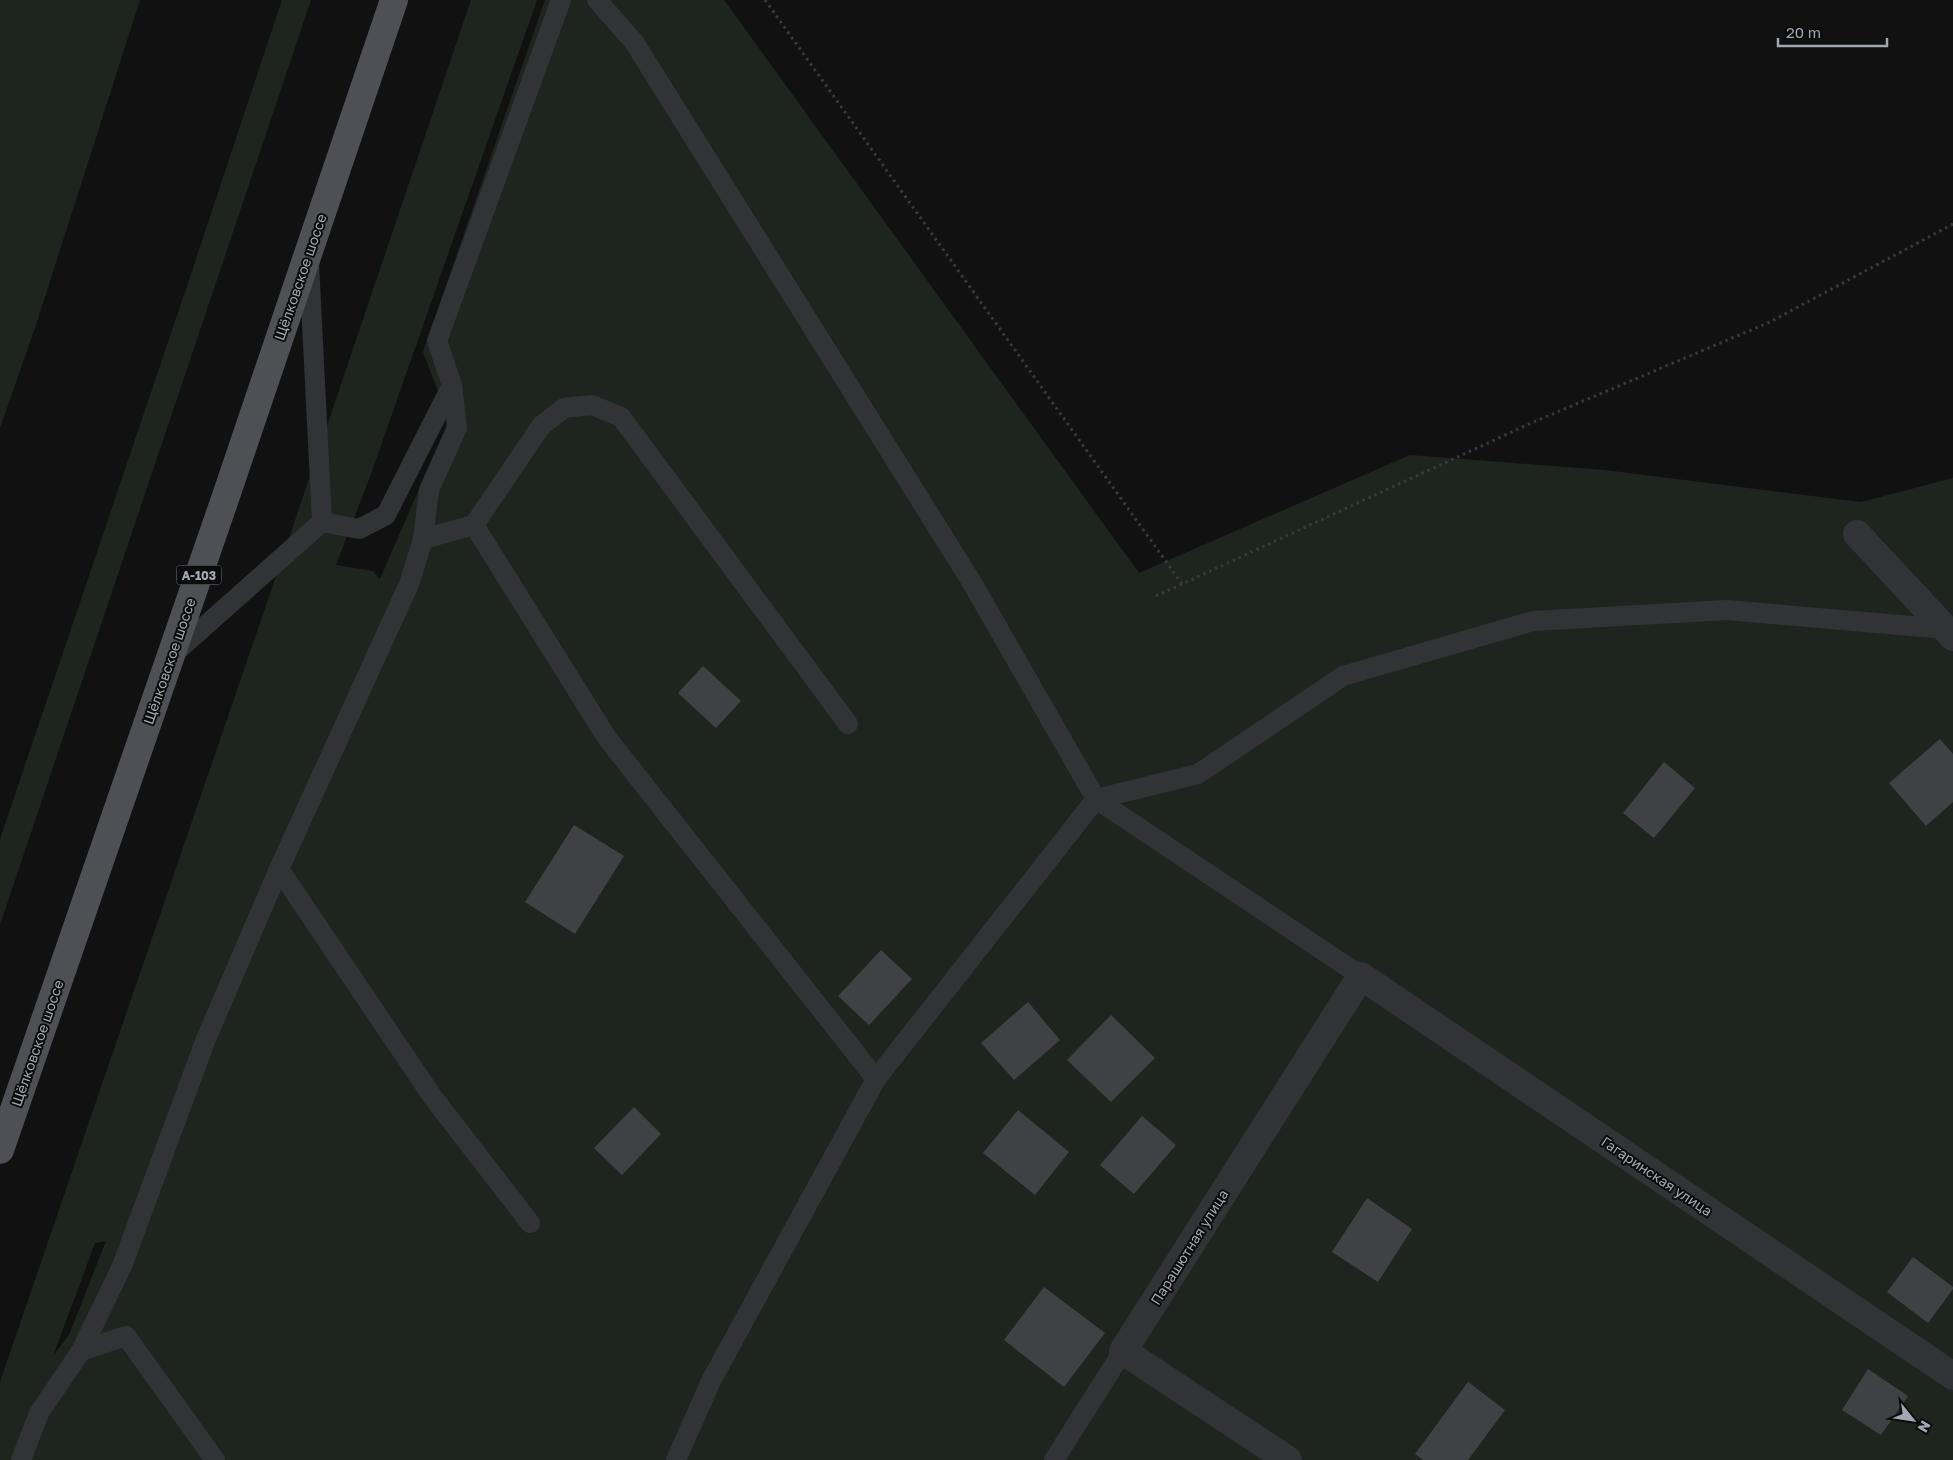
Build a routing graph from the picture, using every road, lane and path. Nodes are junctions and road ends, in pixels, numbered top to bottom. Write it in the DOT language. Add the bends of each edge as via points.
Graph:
graph roads {
  1 [pos="394,0"];
  2 [pos="561,0"];
  3 [pos="598,0"];
  4 [pos="765,0"];
  5 [pos="1953,224"];
  6 [pos="308,253"];
  7 [pos="452,385"];
  8 [pos="322,522"];
  9 [pos="474,525"];
  10 [pos="1857,534"];
  11 [pos="424,539"];
  12 [pos="1182,584"];
  13 [pos="1156,596"];
  14 [pos="1951,630"];
  15 [pos="170,657"];
  16 [pos="848,724"];
  17 [pos="1096,799"];
  18 [pos="279,869"];
  19 [pos="1361,976"];
  20 [pos="876,1079"];
  21 [pos="0,1150"];
  22 [pos="530,1223"];
  23 [pos="81,1351"];
  24 [pos="1123,1351"];
  25 [pos="1953,1376"];
  26 [pos="21,1460"];
  27 [pos="215,1460"];
  28 [pos="676,1460"];
  29 [pos="1054,1460"];
  30 [pos="1288,1460"];
  1 -- 6 [label="main road, Щёлковское шоссе / А-103"];
  2 -- 7 [label="lane" via="437,341"];
  3 -- 17 [label="lane" via="634,42 960,564"];
  4 -- 12 [label="path"];
  5 -- 12 [label="path" via="1770,322 1520,428"];
  6 -- 8 [label="lane"];
  6 -- 15 [label="main road, Щёлковское шоссе / А-103"];
  7 -- 8 [label="lane" via="386,515 359,529"];
  7 -- 11 [label="lane" via="457,428 429,490"];
  8 -- 15 [label="lane"];
  9 -- 11 [label="lane"];
  9 -- 16 [label="lane" via="540,426 564,408 592,405 621,417"];
  9 -- 20 [label="lane" via="607,738"];
  10 -- 14 [label="street"];
  11 -- 18 [label="lane" via="409,584"];
  12 -- 13 [label="path"];
  14 -- 17 [label="lane" via="1727,610 1533,622 1343,676 1198,774"];
  15 -- 21 [label="main road, Щёлковское шоссе / А-103"];
  17 -- 19 [label="lane"];
  17 -- 20 [label="lane"];
  18 -- 22 [label="lane" via="432,1096"];
  18 -- 23 [label="lane" via="206,1039 122,1266"];
  19 -- 24 [label="street, Парашютная улица"];
  19 -- 25 [label="street, Гагаринская улица"];
  20 -- 28 [label="lane" via="712,1381"];
  23 -- 26 [label="lane" via="38,1413"];
  23 -- 27 [label="lane" via="126,1336"];
  24 -- 29 [label="lane"];
  24 -- 30 [label="street"];
}
